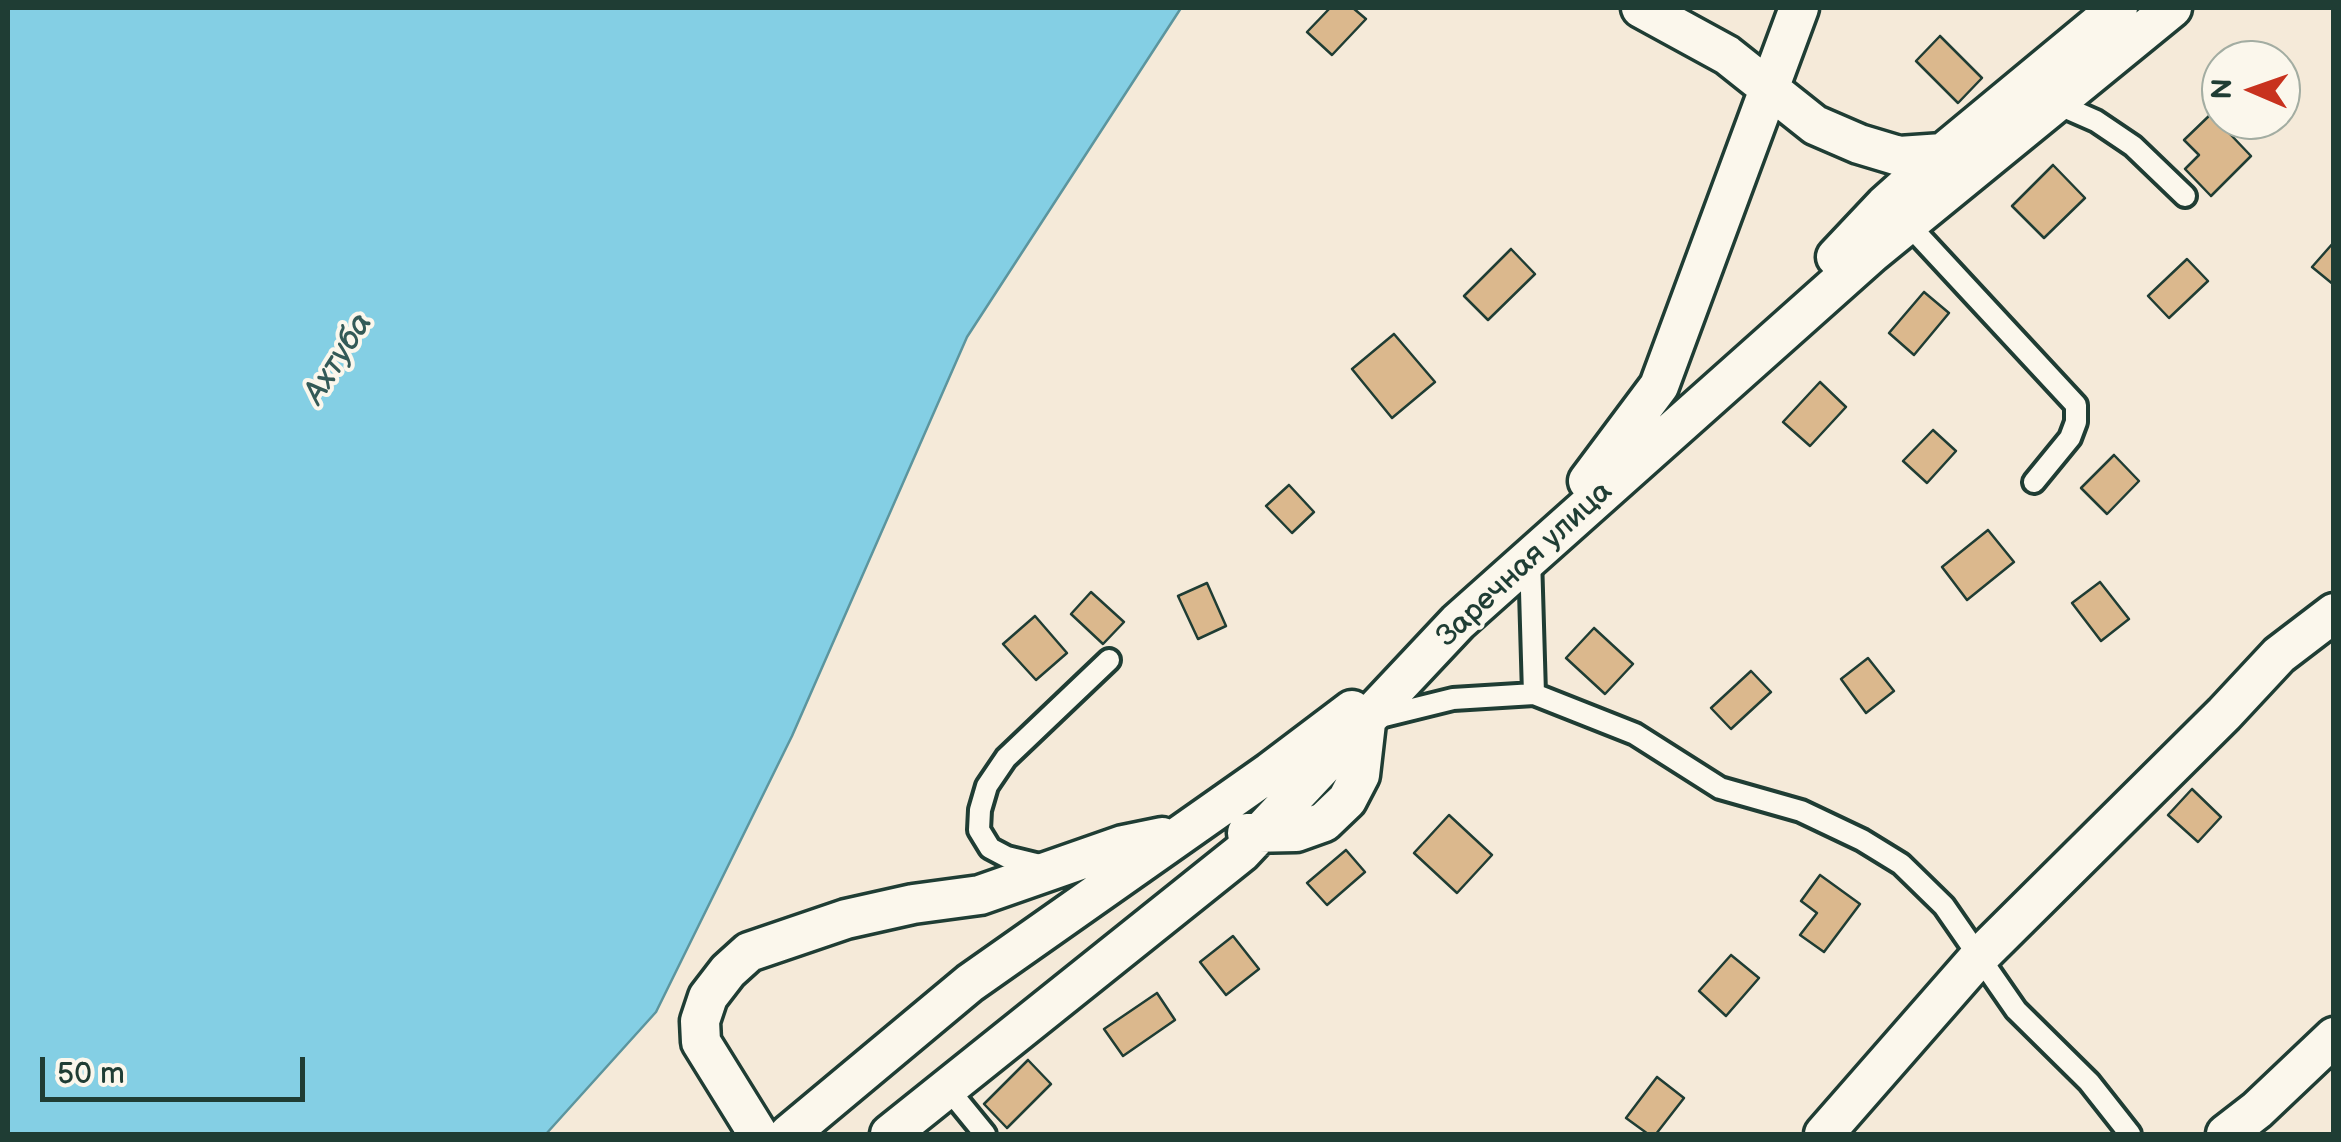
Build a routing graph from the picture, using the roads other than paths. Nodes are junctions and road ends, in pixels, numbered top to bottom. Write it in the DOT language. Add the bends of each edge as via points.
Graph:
graph roads {
  1 [pos="1642,8"];
  2 [pos="1799,8"];
  3 [pos="2118,8"];
  4 [pos="2172,8"];
  5 [pos="1769,86"];
  6 [pos="2055,103"];
  7 [pos="1943,153"];
  8 [pos="2185,196"];
  9 [pos="1908,224"];
  10 [pos="1721,388"];
  11 [pos="2034,482"];
  12 [pos="1530,557"];
  13 [pos="2334,614"];
  14 [pos="1458,622"];
  15 [pos="1108,660"];
  16 [pos="1534,694"];
  17 [pos="1368,708"];
  18 [pos="1261,832"];
  19 [pos="1181,834"];
  20 [pos="1057,869"];
  21 [pos="1979,957"];
  22 [pos="2334,1037"];
  23 [pos="949,1090"];
  24 [pos="758,1134"];
  25 [pos="788,1134"];
  26 [pos="890,1134"];
  27 [pos="985,1134"];
  28 [pos="1824,1134"];
  29 [pos="2130,1134"];
  30 [pos="2226,1134"];
  1 -- 5 [label="street"];
  2 -- 5 [label="street"];
  3 -- 7 [label="street"];
  4 -- 6 [label="street, Заречная улица"];
  5 -- 7 [label="street" via="1815,125 1859,144 1899,156"];
  5 -- 14 [label="street" via="1659,386 1560,516"];
  6 -- 8 [label="lane" via="2133,146"];
  6 -- 9 [label="street, Заречная улица"];
  7 -- 10 [label="street" via="1885,204"];
  9 -- 10 [label="street, Заречная улица"];
  9 -- 11 [label="lane" via="2076,405 2070,438"];
  10 -- 12 [label="street, Заречная улица"];
  12 -- 14 [label="street, Заречная улица"];
  12 -- 16 [label="lane"];
  13 -- 21 [label="street" via="2279,655"];
  14 -- 17 [label="street, Заречная улица"];
  15 -- 20 [label="lane" via="1006,758 980,810 979,830 990,848"];
  16 -- 17 [label="lane"];
  16 -- 21 [label="lane" via="1635,734 1720,788 1801,811 1862,840 1900,864 1944,906"];
  17 -- 18 [label="street, Заречная улица"];
  17 -- 19 [label="street"];
  18 -- 19 [label="street"];
  18 -- 23 [label="street, Заречная улица"];
  19 -- 20 [label="street"];
  19 -- 25 [label="street" via="970,982"];
  20 -- 24 [label="street" via="980,895 846,919 750,952 728,971 708,997 701,1042"];
  21 -- 28 [label="street"];
  21 -- 29 [label="lane" via="2016,1010 2089,1082"];
  22 -- 30 [label="street"];
  23 -- 26 [label="street, Заречная улица"];
  23 -- 27 [label="lane"];
}
